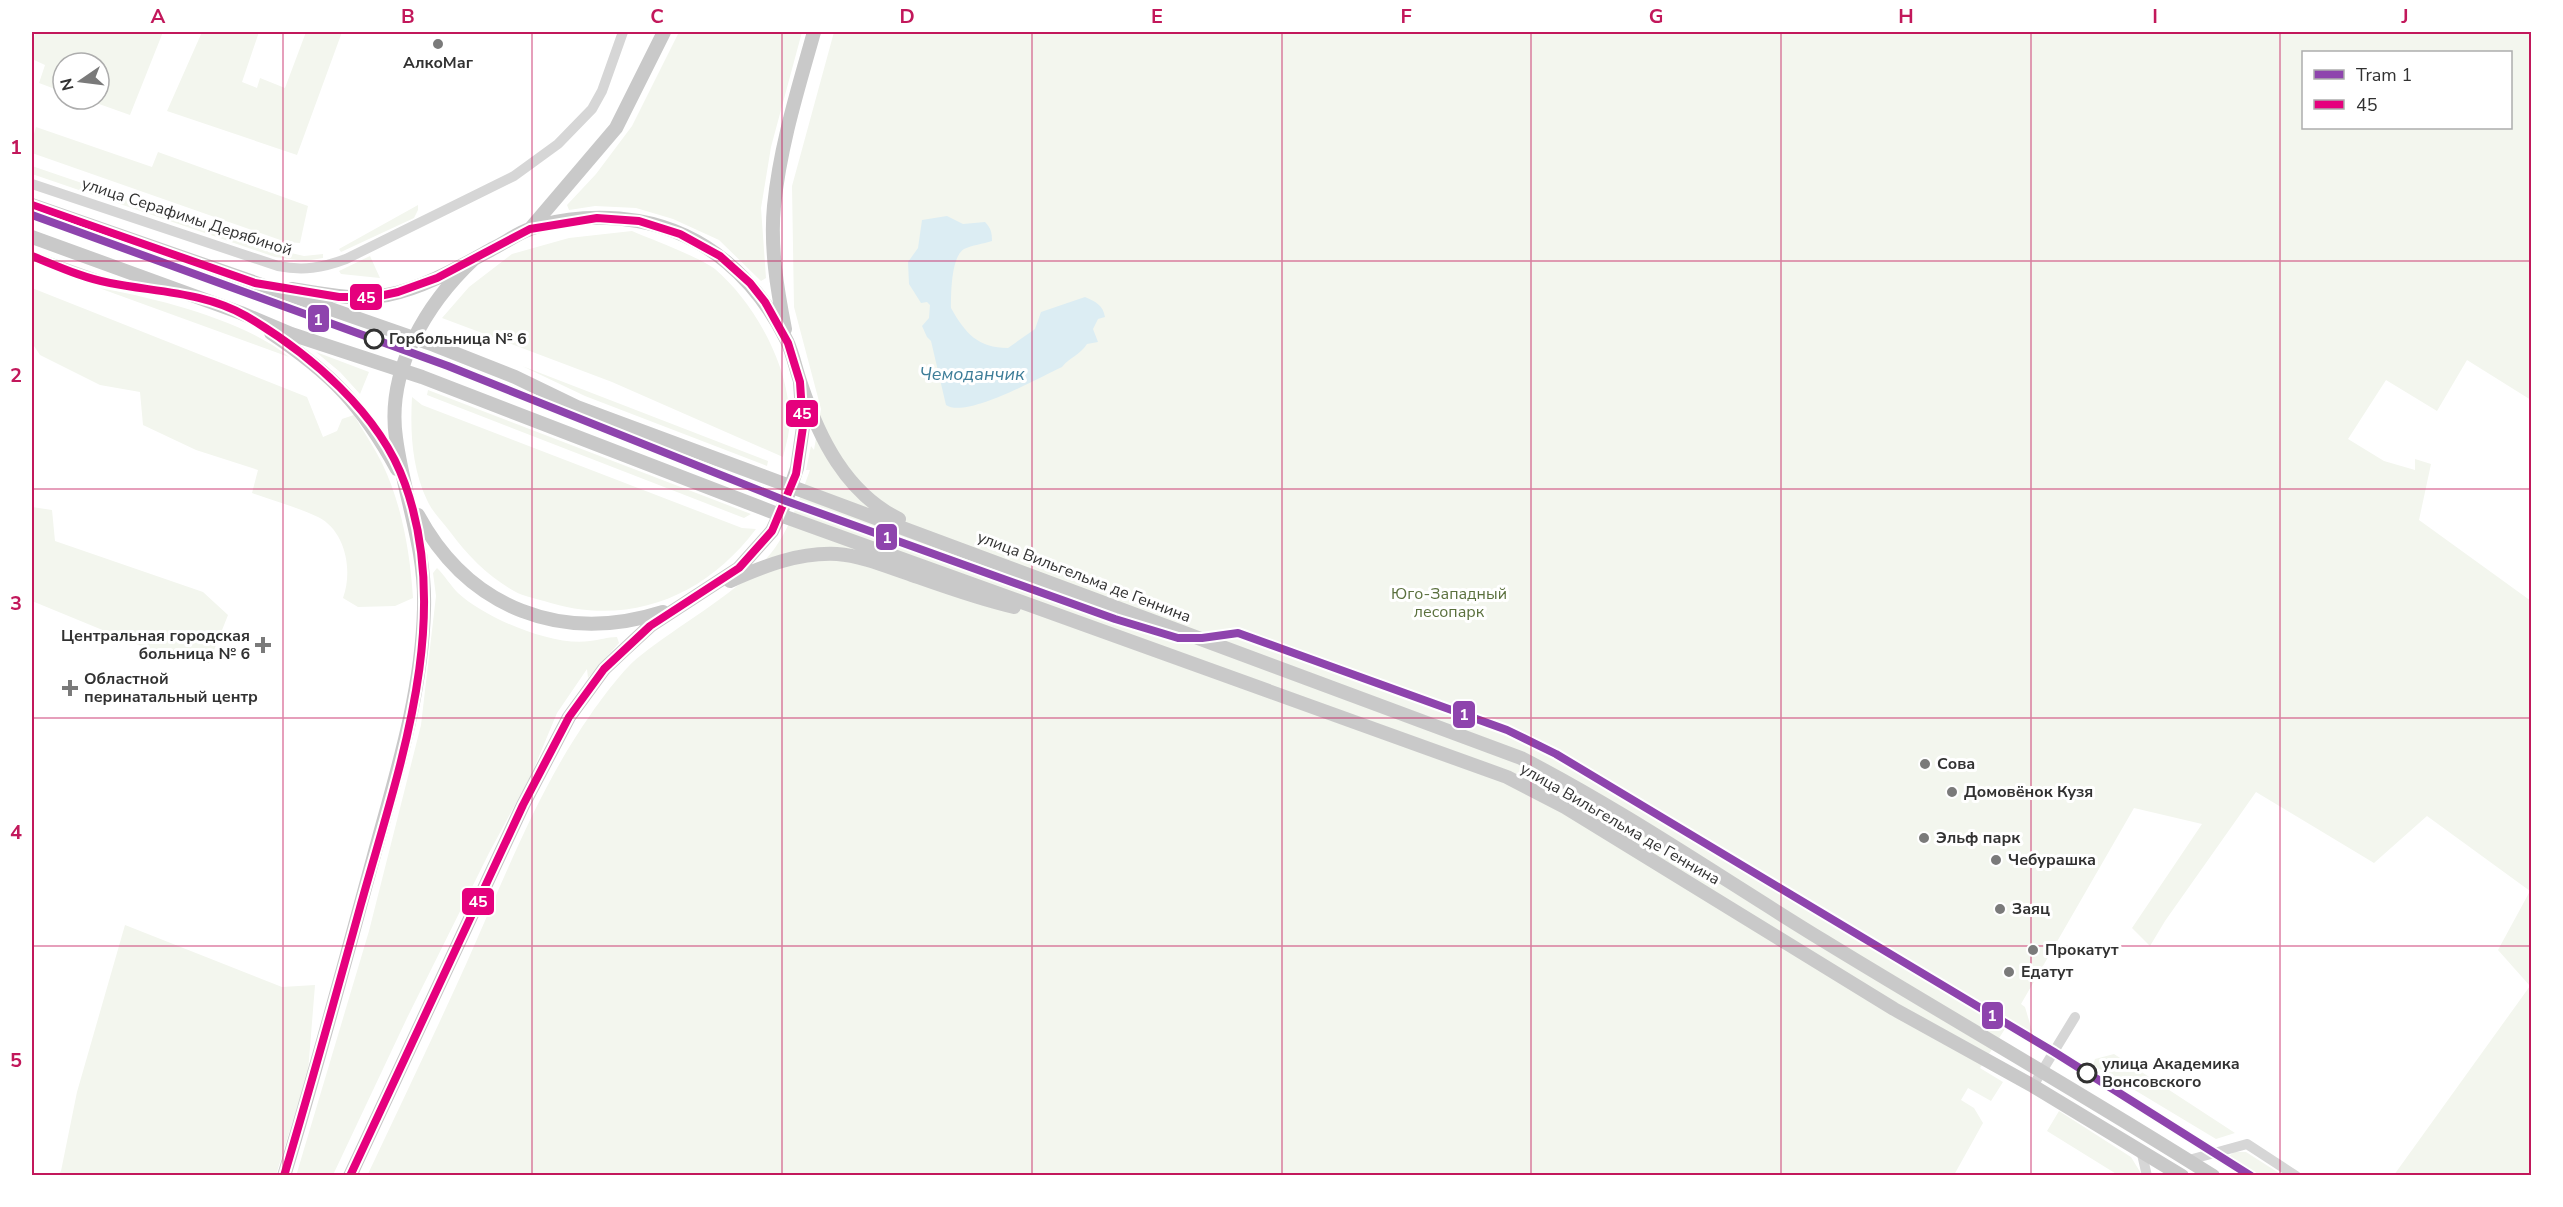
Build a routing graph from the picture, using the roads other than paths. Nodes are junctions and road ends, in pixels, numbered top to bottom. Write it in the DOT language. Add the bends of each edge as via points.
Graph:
graph roads {
  1 [pos="623,32"];
  2 [pos="664,32"];
  3 [pos="814,32"];
  4 [pos="32,184"];
  5 [pos="32,205"];
  6 [pos="530,229"];
  7 [pos="32,237"];
  8 [pos="32,256"];
  9 [pos="474,259"];
  10 [pos="255,283"];
  11 [pos="196,296"];
  12 [pos="241,313"];
  13 [pos="414,338"];
  14 [pos="788,343"];
  15 [pos="403,371"];
  16 [pos="800,382"];
  17 [pos="404,481"];
  18 [pos="791,488"];
  19 [pos="411,503"];
  20 [pos="780,515"];
  21 [pos="936,539"];
  22 [pos="698,595"];
  23 [pos="676,608"];
  24 [pos="1095,628"];
  25 [pos="2075,1017"];
  26 [pos="2043,1071"];
  27 [pos="2033,1086"];
  28 [pos="2141,1150"];
  29 [pos="2188,1160"];
  30 [pos="284,1176"];
  31 [pos="350,1176"];
  32 [pos="2147,1176"];
  33 [pos="2182,1176"];
  34 [pos="2213,1176"];
  35 [pos="2296,1176"];
  1 -- 4 [label="street, улица Серафимы Дерябиной" via="592,109 558,144 514,176 333,264 310,270 278,266"];
  2 -- 6 [label="main road" via="616,128"];
  3 -- 14 [label="main road" via="787,126 774,208 778,294"];
  5 -- 10 [label="main road"];
  6 -- 9 [label="main road"];
  6 -- 14 [label="main road" via="597,218 639,222 680,234 720,256 750,283"];
  7 -- 11 [label="main road"];
  8 -- 11 [label="street" via="105,282"];
  9 -- 10 [label="main road" via="437,278 375,297 339,297"];
  9 -- 13 [label="main road" via="436,300"];
  10 -- 13 [label="main road"];
  11 -- 12 [label="main road"];
  12 -- 15 [label="main road"];
  12 -- 17 [label="main road" via="305,356 339,385 377,433"];
  13 -- 15 [label="main road"];
  13 -- 18 [label="main road, улица Вильгельма де Геннина" via="515,377 577,407"];
  14 -- 16 [label="main road"];
  15 -- 17 [label="main road" via="395,436"];
  15 -- 20 [label="main road, улица Вильгельма де Геннина"];
  16 -- 18 [label="main road" via="803,427 798,468"];
  16 -- 21 [label="main road" via="826,446 858,488 888,514"];
  17 -- 19 [label="main road"];
  18 -- 20 [label="main road"];
  18 -- 21 [label="main road, улица Вильгельма де Геннина"];
  19 -- 23 [label="main road" via="431,540 452,565 507,605 530,615 588,625 623,622"];
  19 -- 30 [label="main road" via="423,562 420,666 391,792"];
  20 -- 22 [label="main road" via="755,552"];
  20 -- 24 [label="main road, улица Вильгельма де Геннина"];
  21 -- 26 [label="main road, улица Вильгельма де Геннина" via="1521,758 1572,785"];
  22 -- 23 [label="main road"];
  22 -- 24 [label="main road" via="768,565 812,555 839,554 983,600"];
  23 -- 31 [label="main road" via="650,626 604,669 569,717 523,805"];
  24 -- 27 [label="main road, улица Вильгельма де Геннина" via="1332,712 1539,792 1894,1009"];
  25 -- 26 [label="street"];
  26 -- 27 [label="street"];
  26 -- 29 [label="main road, улица Вильгельма де Геннина"];
  27 -- 28 [label="main road, улица Вильгельма де Геннина"];
  28 -- 32 [label="street"];
  28 -- 33 [label="main road, улица Вильгельма де Геннина"];
  29 -- 34 [label="main road, улица Вильгельма де Геннина"];
  29 -- 35 [label="street" via="2247,1144"];
}
